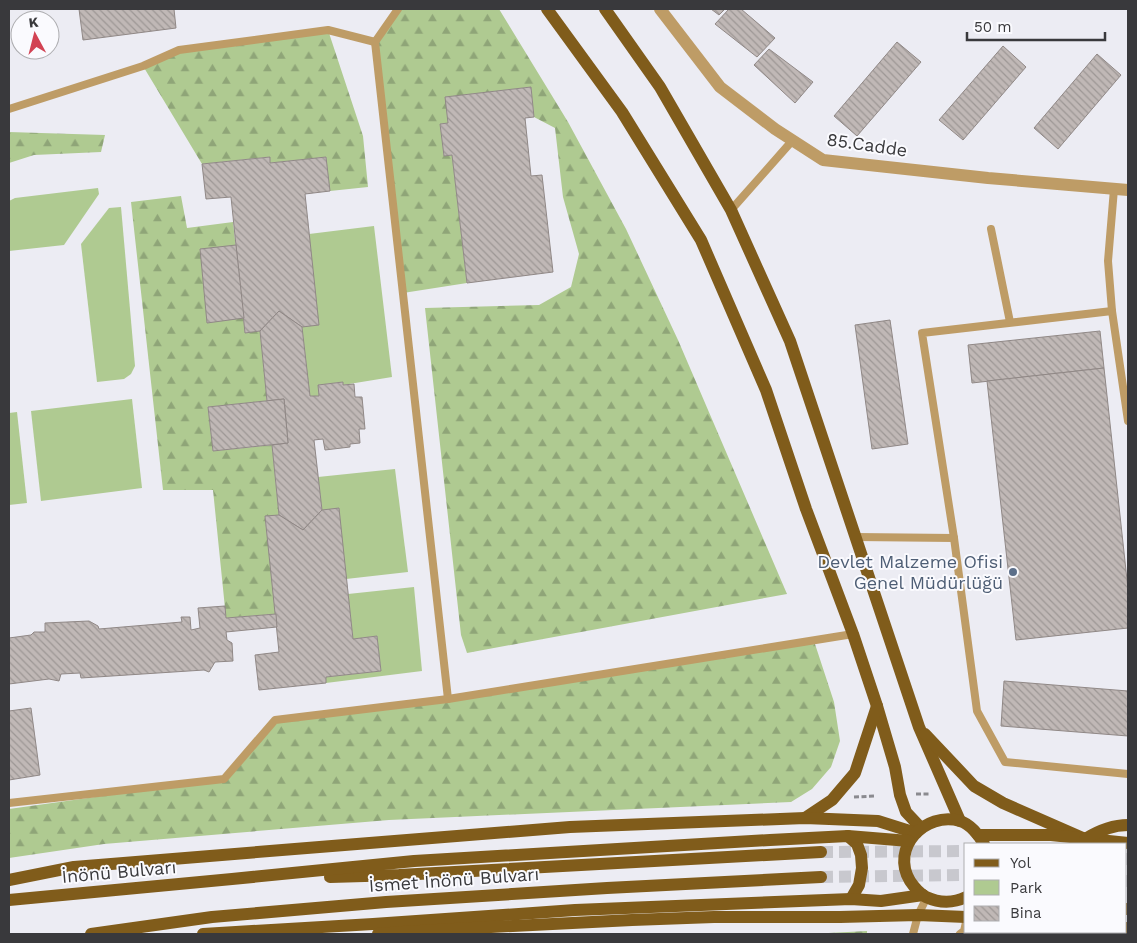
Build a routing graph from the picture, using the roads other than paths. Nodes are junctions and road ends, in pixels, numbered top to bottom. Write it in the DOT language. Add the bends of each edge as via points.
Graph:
graph roads {
  1 [pos="398,9"];
  2 [pos="547,9"];
  3 [pos="605,9"];
  4 [pos="660,9"];
  5 [pos="375,42"];
  6 [pos="9,109"];
  7 [pos="792,141"];
  8 [pos="1114,189"];
  9 [pos="1128,190"];
  10 [pos="731,210"];
  11 [pos="991,229"];
  12 [pos="1112,311"];
  13 [pos="1010,322"];
  14 [pos="1128,421"];
  15 [pos="856,538"];
  16 [pos="954,538"];
  17 [pos="853,634"];
  18 [pos="448,699"];
  19 [pos="877,706"];
  20 [pos="919,727"];
  21 [pos="1128,774"];
  22 [pos="9,803"];
  23 [pos="805,818"];
  24 [pos="960,821"];
  25 [pos="1128,825"];
  26 [pos="915,834"];
  27 [pos="1051,835"];
  28 [pos="848,836"];
  29 [pos="981,839"];
  30 [pos="1085,839"];
  31 [pos="1128,842"];
  32 [pos="1036,843"];
  33 [pos="821,852"];
  34 [pos="821,877"];
  35 [pos="232,879"];
  36 [pos="9,880"];
  37 [pos="925,896"];
  38 [pos="851,899"];
  39 [pos="9,900"];
  40 [pos="964,900"];
  41 [pos="918,914"];
  42 [pos="964,916"];
  43 [pos="90,934"];
  44 [pos="203,934"];
  45 [pos="378,934"];
  46 [pos="913,934"];
  1 -- 5 [label="lane"];
  2 -- 17 [label="main road" via="622,112 701,240 766,390"];
  3 -- 10 [label="main road" via="660,87"];
  4 -- 7 [label="street, 85.Cadde" via="720,87"];
  5 -- 6 [label="lane" via="328,30 179,50 144,66"];
  5 -- 18 [label="lane"];
  7 -- 8 [label="street, 85.Cadde" via="823,160"];
  7 -- 10 [label="lane"];
  8 -- 9 [label="street, 85.Cadde"];
  8 -- 12 [label="lane" via="1108,262"];
  10 -- 15 [label="main road" via="790,342"];
  11 -- 13 [label="lane"];
  12 -- 13 [label="lane"];
  12 -- 14 [label="lane"];
  13 -- 16 [label="lane" via="922,333"];
  15 -- 16 [label="lane"];
  15 -- 20 [label="main road"];
  16 -- 21 [label="lane" via="977,711 1005,762"];
  17 -- 18 [label="lane"];
  17 -- 19 [label="main road"];
  18 -- 22 [label="lane" via="275,720 224,779"];
  19 -- 23 [label="main road" via="855,773 832,800"];
  19 -- 26 [label="main road" via="900,795"];
  20 -- 24 [label="main road"];
  20 -- 30 [label="main road" via="974,786 1003,804"];
  23 -- 26 [label="main road" via="878,821"];
  23 -- 36 [label="main road" via="570,827 74,867"];
  24 -- 26 [label="main road" via="941,819"];
  24 -- 29 [label="main road"];
  25 -- 30 [label="main road" via="1097,832"];
  26 -- 28 [label="main road"];
  26 -- 37 [label="main road" via="905,853 904,865 907,877"];
  27 -- 29 [label="main road"];
  27 -- 30 [label="main road"];
  27 -- 32 [label="main road"];
  28 -- 35 [label="main road" via="414,861"];
  28 -- 38 [label="main road" via="857,844 862,862 859,885"];
  30 -- 31 [label="main road"];
  33 -- 35 [label="main road, İsmet İnönü Bulvarı" via="399,875"];
  34 -- 43 [label="main road, İsmet İnönü Bulvarı" via="386,902 212,917"];
  35 -- 39 [label="main road, İnönü Bulvarı"];
  37 -- 38 [label="main road" via="881,901"];
  37 -- 40 [label="main road" via="934,901"];
  37 -- 41 [label="lane"];
  38 -- 44 [label="main road" via="575,910"];
  41 -- 42 [label="main road"];
  41 -- 45 [label="main road" via="714,917"];
  41 -- 46 [label="lane"];
}
